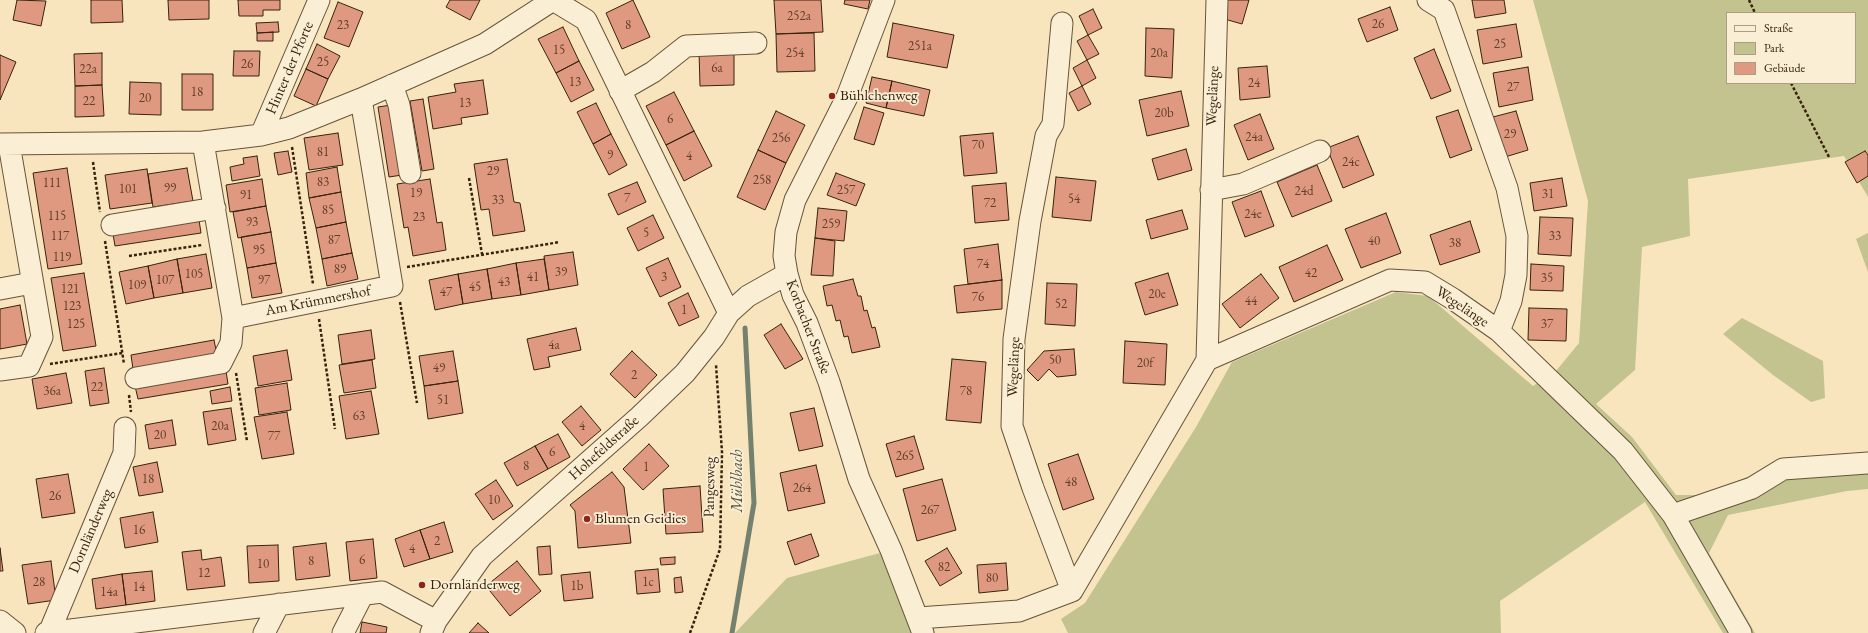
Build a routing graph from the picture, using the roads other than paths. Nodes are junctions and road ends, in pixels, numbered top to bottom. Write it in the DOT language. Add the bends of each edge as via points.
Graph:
graph roads {
  1 [pos="319,0"];
  2 [pos="553,0"];
  3 [pos="884,0"];
  4 [pos="1217,0"];
  5 [pos="1428,0"];
  6 [pos="1062,23"];
  7 [pos="756,43"];
  8 [pos="392,85"];
  9 [pos="620,91"];
  10 [pos="361,99"];
  11 [pos="261,135"];
  12 [pos="204,142"];
  13 [pos="4,144"];
  14 [pos="1320,151"];
  15 [pos="410,173"];
  16 [pos="1211,190"];
  17 [pos="215,208"];
  18 [pos="106,225"];
  19 [pos="787,274"];
  20 [pos="32,283"];
  21 [pos="0,289"];
  22 [pos="729,313"];
  23 [pos="233,318"];
  24 [pos="1499,332"];
  25 [pos="1207,360"];
  26 [pos="0,370"];
  27 [pos="129,378"];
  28 [pos="125,428"];
  29 [pos="1868,463"];
  30 [pos="1673,516"];
  31 [pos="1072,590"];
  32 [pos="363,594"];
  33 [pos="279,604"];
  34 [pos="0,621"];
  35 [pos="920,625"];
  36 [pos="434,627"];
  37 [pos="57,632"];
  38 [pos="15,633"];
  39 [pos="264,633"];
  40 [pos="343,633"];
  41 [pos="1741,633"];
  1 -- 11 [label="street, Hinter der Pforte"];
  2 -- 8 [label="street" via="485,44"];
  2 -- 9 [label="street" via="586,20"];
  3 -- 19 [label="street, Korbacher Straße" via="847,97 795,200 786,232 784,256"];
  4 -- 16 [label="street, Wegelänge"];
  5 -- 24 [label="street, Wegelänge" via="1444,10 1507,188 1517,236 1516,275 1511,301"];
  6 -- 31 [label="street, Wegelänge" via="1053,124 1046,136 1030,221 1014,339 1012,426"];
  7 -- 9 [label="street" via="686,46 653,72"];
  8 -- 10 [label="street"];
  8 -- 15 [label="street" via="399,105"];
  9 -- 22 [label="street"];
  10 -- 11 [label="street" via="289,128"];
  10 -- 23 [label="street, Am Krümmershof" via="390,278 316,301"];
  11 -- 12 [label="street"];
  12 -- 13 [label="street"];
  12 -- 17 [label="street"];
  13 -- 20 [label="street"];
  14 -- 16 [label="street" via="1243,184"];
  16 -- 25 [label="street, Wegelänge"];
  17 -- 18 [label="street"];
  17 -- 23 [label="street"];
  19 -- 22 [label="street, Hohefeldstraße" via="748,296"];
  19 -- 35 [label="street, Korbacher Straße" via="793,295 830,382 859,479 891,550"];
  20 -- 21 [label="street"];
  20 -- 26 [label="street" via="42,337 29,366"];
  22 -- 36 [label="street, Hohefeldstraße" via="714,337 685,373 482,556"];
  23 -- 27 [label="street" via="231,343 221,363"];
  24 -- 25 [label="street, Wegelänge" via="1425,282 1390,280"];
  24 -- 30 [label="street" via="1623,452"];
  25 -- 31 [label="street, Wegelänge"];
  28 -- 37 [label="street, Dornländerweg" via="124,453"];
  29 -- 30 [label="street" via="1783,469 1752,488"];
  30 -- 41 [label="street"];
  31 -- 35 [label="street" via="1019,611"];
  32 -- 33 [label="street, Dornländerweg"];
  32 -- 36 [label="street, Dornländerweg" via="382,592"];
  32 -- 40 [label="street"];
  33 -- 37 [label="street, Dornländerweg"];
  33 -- 39 [label="street"];
  34 -- 38 [label="street"];
}
